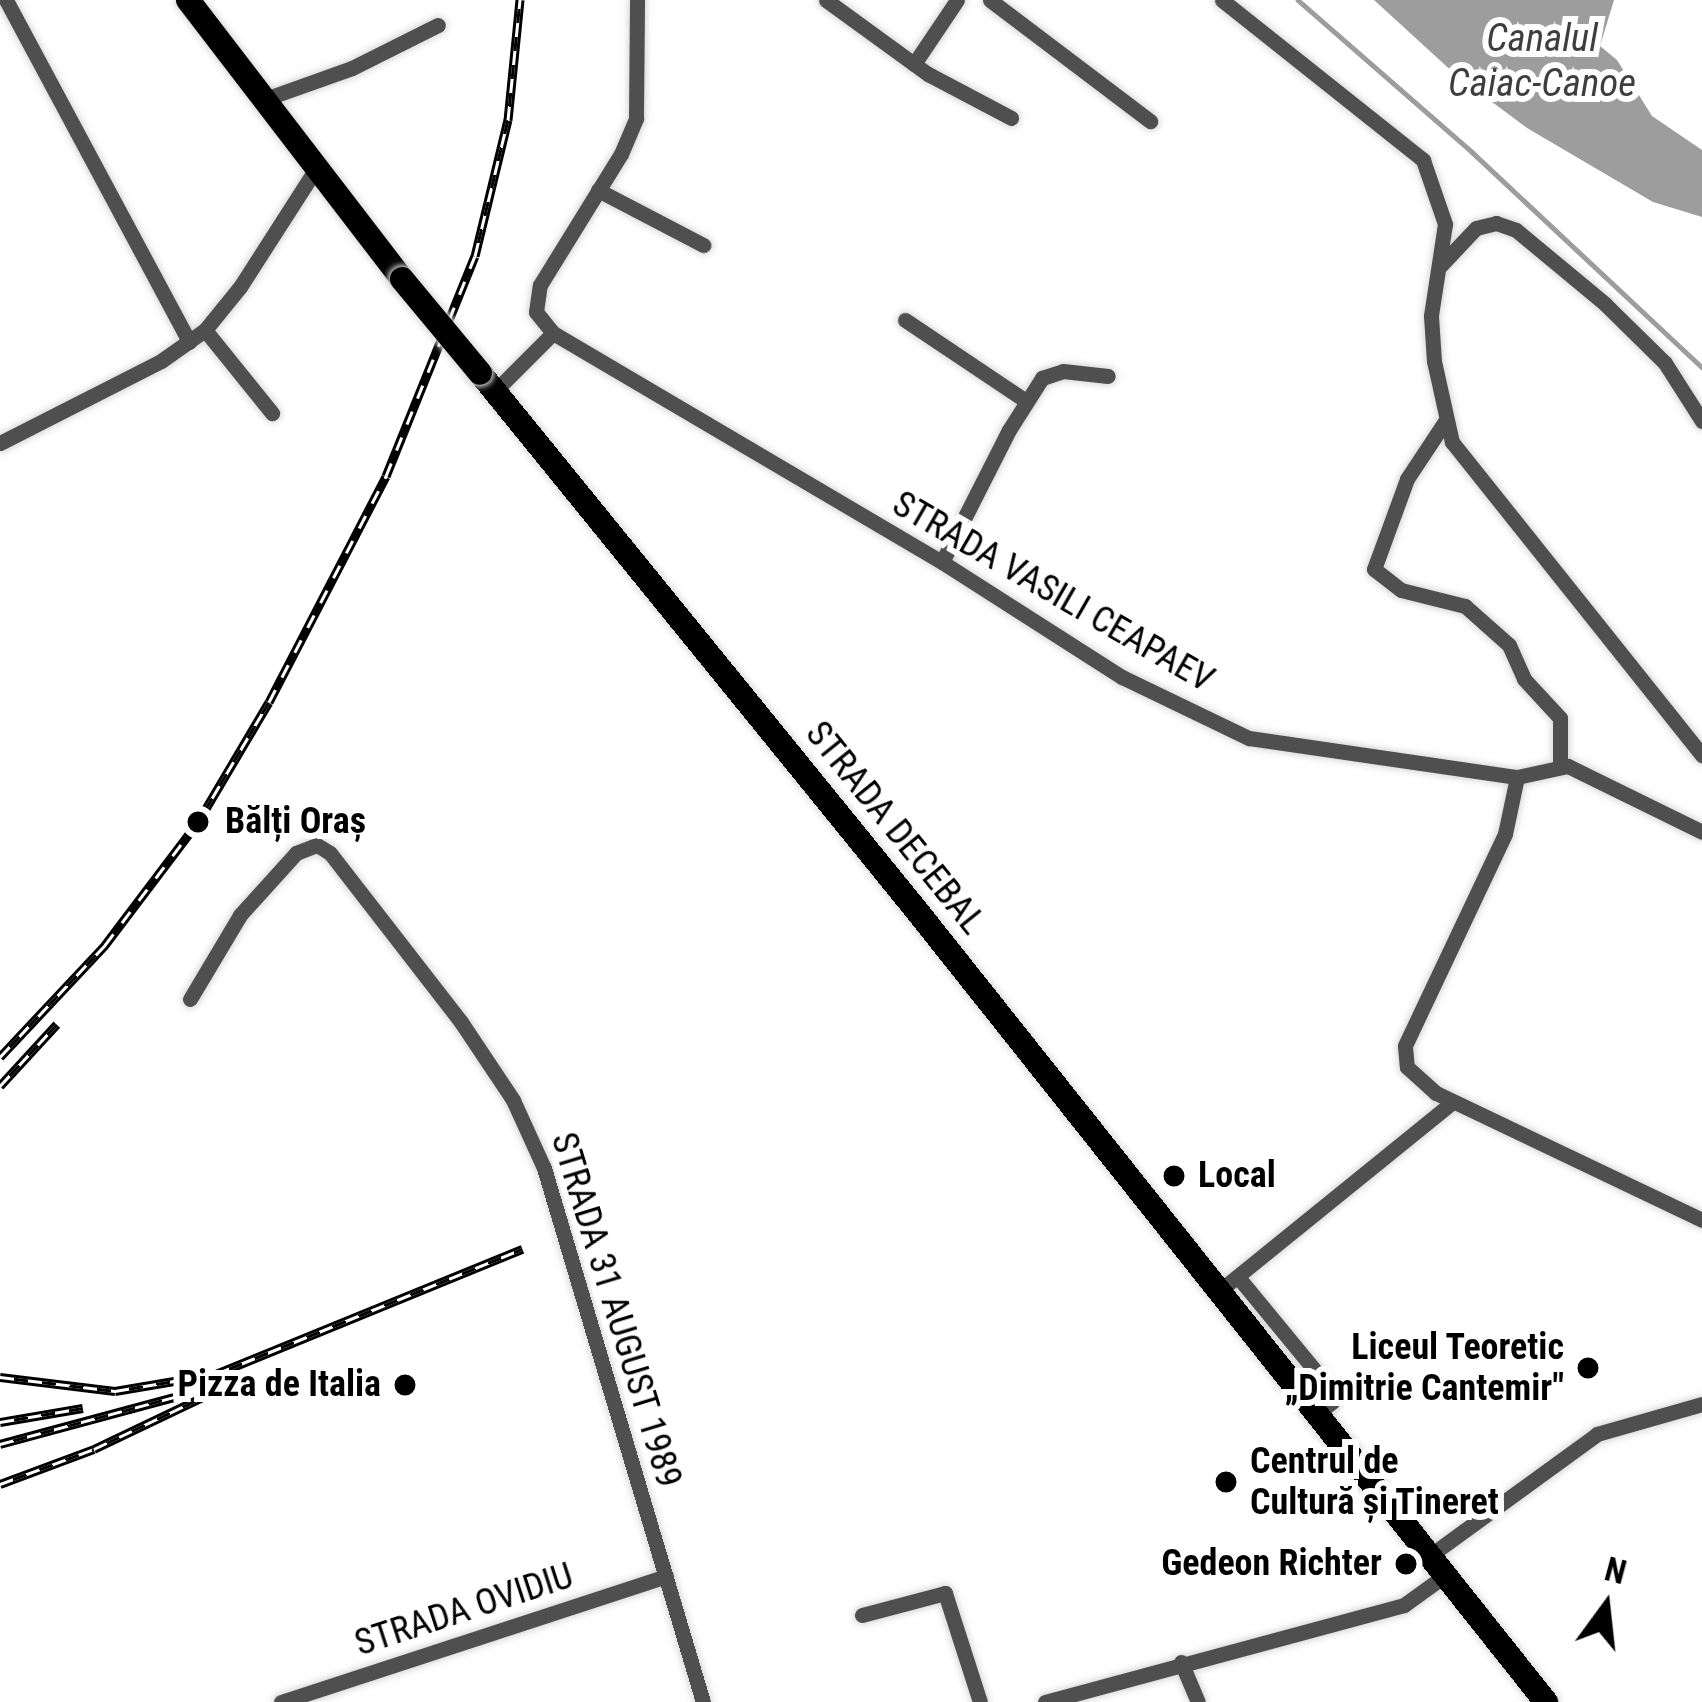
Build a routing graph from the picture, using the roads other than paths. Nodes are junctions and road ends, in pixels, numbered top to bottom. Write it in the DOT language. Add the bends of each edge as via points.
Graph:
graph roads {
  1 [pos="6,0"];
  2 [pos="188,0"];
  3 [pos="637,0"];
  4 [pos="826,0"];
  5 [pos="957,0"];
  6 [pos="990,0"];
  7 [pos="1222,0"];
  8 [pos="438,25"];
  9 [pos="914,64"];
  10 [pos="265,99"];
  11 [pos="1011,118"];
  12 [pos="1150,122"];
  13 [pos="317,167"];
  14 [pos="598,190"];
  15 [pos="703,245"];
  16 [pos="1440,266"];
  17 [pos="905,320"];
  18 [pos="205,330"];
  19 [pos="553,332"];
  20 [pos="189,342"];
  21 [pos="1108,376"];
  22 [pos="488,382"];
  23 [pos="1026,401"];
  24 [pos="272,413"];
  25 [pos="1447,417"];
  26 [pos="1702,421"];
  27 [pos="0,442"];
  28 [pos="942,562"];
  29 [pos="1702,755"];
  30 [pos="1560,767"];
  31 [pos="1517,777"];
  32 [pos="1702,832"];
  33 [pos="190,999"];
  34 [pos="1454,1102"];
  35 [pos="1702,1220"];
  36 [pos="1228,1285"];
  37 [pos="1702,1405"];
  38 [pos="1436,1566"];
  39 [pos="666,1576"];
  40 [pos="862,1615"];
  41 [pos="1181,1662"];
  42 [pos="281,1702"];
  43 [pos="704,1702"];
  44 [pos="980,1702"];
  45 [pos="1046,1702"];
  46 [pos="1198,1702"];
  47 [pos="1546,1702"];
  1 -- 20 [label="street"];
  2 -- 10 [label="main road, STRADA DECEBAL"];
  3 -- 14 [label="street" via="635,118"];
  4 -- 9 [label="street"];
  5 -- 9 [label="street"];
  6 -- 12 [label="street"];
  7 -- 16 [label="street" via="1424,160 1445,224"];
  8 -- 10 [label="street"];
  9 -- 11 [label="street"];
  10 -- 13 [label="main road, STRADA DECEBAL"];
  13 -- 18 [label="street"];
  13 -- 22 [label="main road, STRADA DECEBAL, bridge"];
  14 -- 15 [label="street"];
  14 -- 19 [label="street" via="536,295 536,312"];
  16 -- 25 [label="street" via="1431,290 1434,361"];
  16 -- 26 [label="street" via="1476,228 1516,230 1665,363"];
  17 -- 23 [label="street"];
  18 -- 20 [label="street"];
  18 -- 24 [label="street"];
  19 -- 22 [label="street"];
  19 -- 28 [label="street, STRADA VASILI CEAPAEV"];
  20 -- 27 [label="street"];
  21 -- 23 [label="street" via="1053,372"];
  22 -- 36 [label="main road, STRADA DECEBAL"];
  23 -- 28 [label="street"];
  25 -- 29 [label="street" via="1452,442"];
  25 -- 30 [label="street" via="1407,479 1374,569 1391,587 1465,606 1509,645 1524,679 1560,718"];
  28 -- 31 [label="street, STRADA VASILI CEAPAEV" via="1122,677 1249,738"];
  30 -- 31 [label="street, STRADA VASILI CEAPAEV"];
  30 -- 32 [label="street" via="1598,776"];
  31 -- 34 [label="street" via="1505,834 1405,1046 1415,1079"];
  33 -- 39 [label="street, STRADA 31 AUGUST 1989" via="224,937 296,853 327,850 470,1033 531,1135"];
  34 -- 35 [label="street"];
  34 -- 36 [label="street"];
  36 -- 38 [label="main road, STRADA DECEBAL" via="1316,1415"];
  37 -- 38 [label="street" via="1597,1434"];
  38 -- 41 [label="street" via="1404,1605"];
  38 -- 47 [label="main road, STRADA DECEBAL"];
  39 -- 42 [label="street, STRADA OVIDIU"];
  39 -- 43 [label="street, STRADA 31 AUGUST 1989"];
  40 -- 44 [label="street" via="945,1593"];
  41 -- 45 [label="street"];
  41 -- 46 [label="street"];
}
